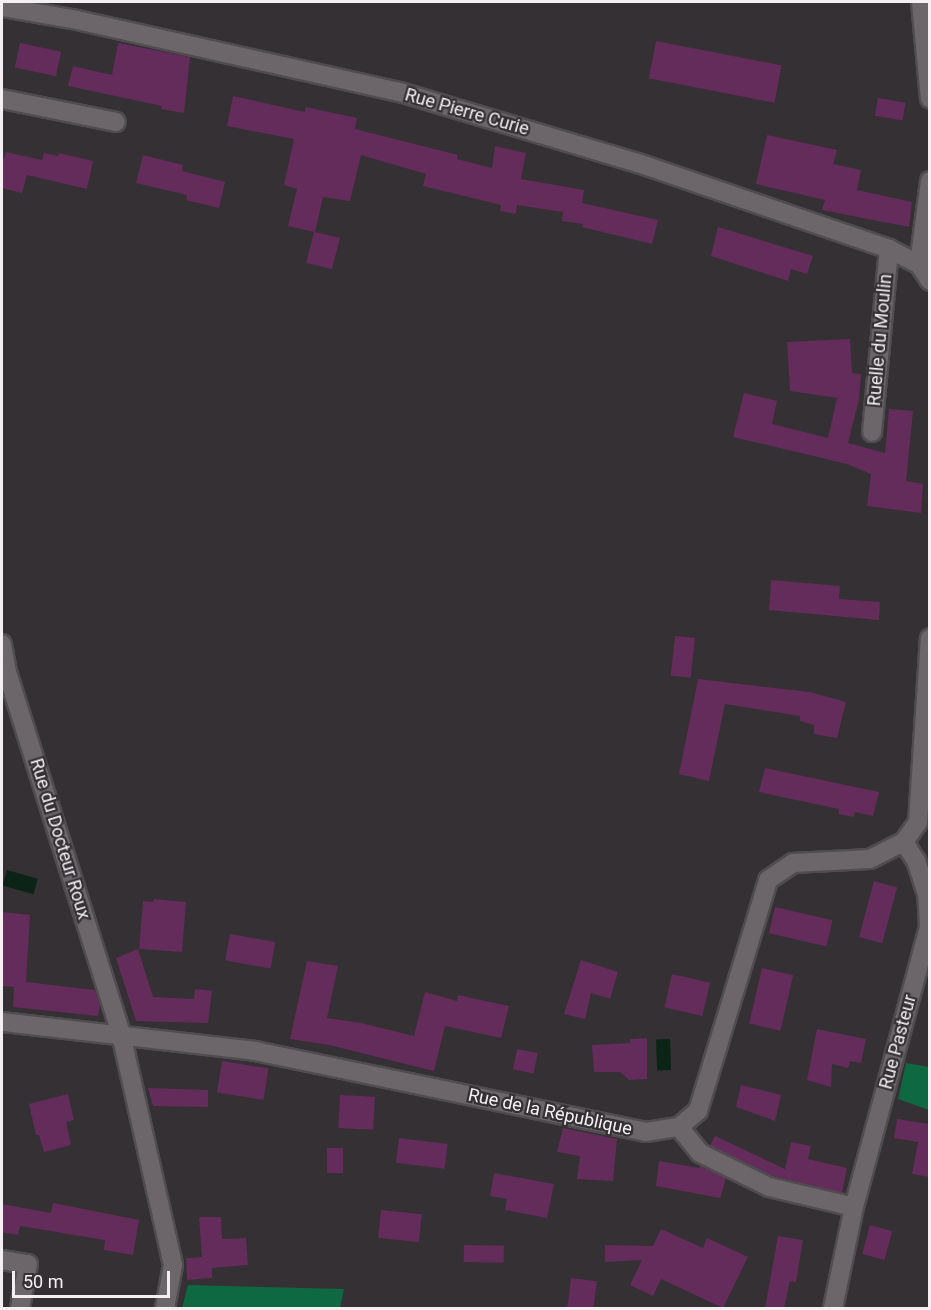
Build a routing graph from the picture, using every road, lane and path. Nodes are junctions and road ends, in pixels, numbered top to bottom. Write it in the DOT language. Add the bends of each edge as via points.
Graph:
graph roads {
  1 [pos="921,2"];
  2 [pos="2,7"];
  3 [pos="2,99"];
  4 [pos="930,99"];
  5 [pos="116,122"];
  6 [pos="930,180"];
  7 [pos="889,249"];
  8 [pos="919,264"];
  9 [pos="930,281"];
  10 [pos="872,432"];
  11 [pos="930,638"];
  12 [pos="2,644"];
  13 [pos="904,842"];
  14 [pos="2,1022"];
  15 [pos="121,1034"];
  16 [pos="679,1127"];
  17 [pos="854,1207"];
  18 [pos="2,1260"];
  19 [pos="20,1308"];
  20 [pos="165,1308"];
  21 [pos="833,1308"];
  1 -- 4 [label="street"];
  2 -- 7 [label="street, Rue Pierre Curie" via="77,20 403,93 638,163"];
  3 -- 5 [label="street"];
  6 -- 8 [label="street"];
  7 -- 8 [label="street, Rue Pierre Curie"];
  7 -- 10 [label="street, Ruelle du Moulin"];
  8 -- 9 [label="street"];
  11 -- 13 [label="street" via="920,812"];
  12 -- 15 [label="street, Rue du Docteur Roux"];
  13 -- 16 [label="street" via="870,858 793,863 768,880 698,1111"];
  13 -- 17 [label="street, Rue Pasteur" via="916,861 927,894 929,927"];
  14 -- 15 [label="street, Rue de la République"];
  15 -- 16 [label="street, Rue de la République" via="255,1051 646,1132"];
  15 -- 20 [label="street, Rue du Docteur Roux" via="173,1264"];
  16 -- 17 [label="street" via="700,1153 769,1187"];
  17 -- 21 [label="street, Rue Pasteur"];
  18 -- 19 [label="street" via="28,1264"];
}
